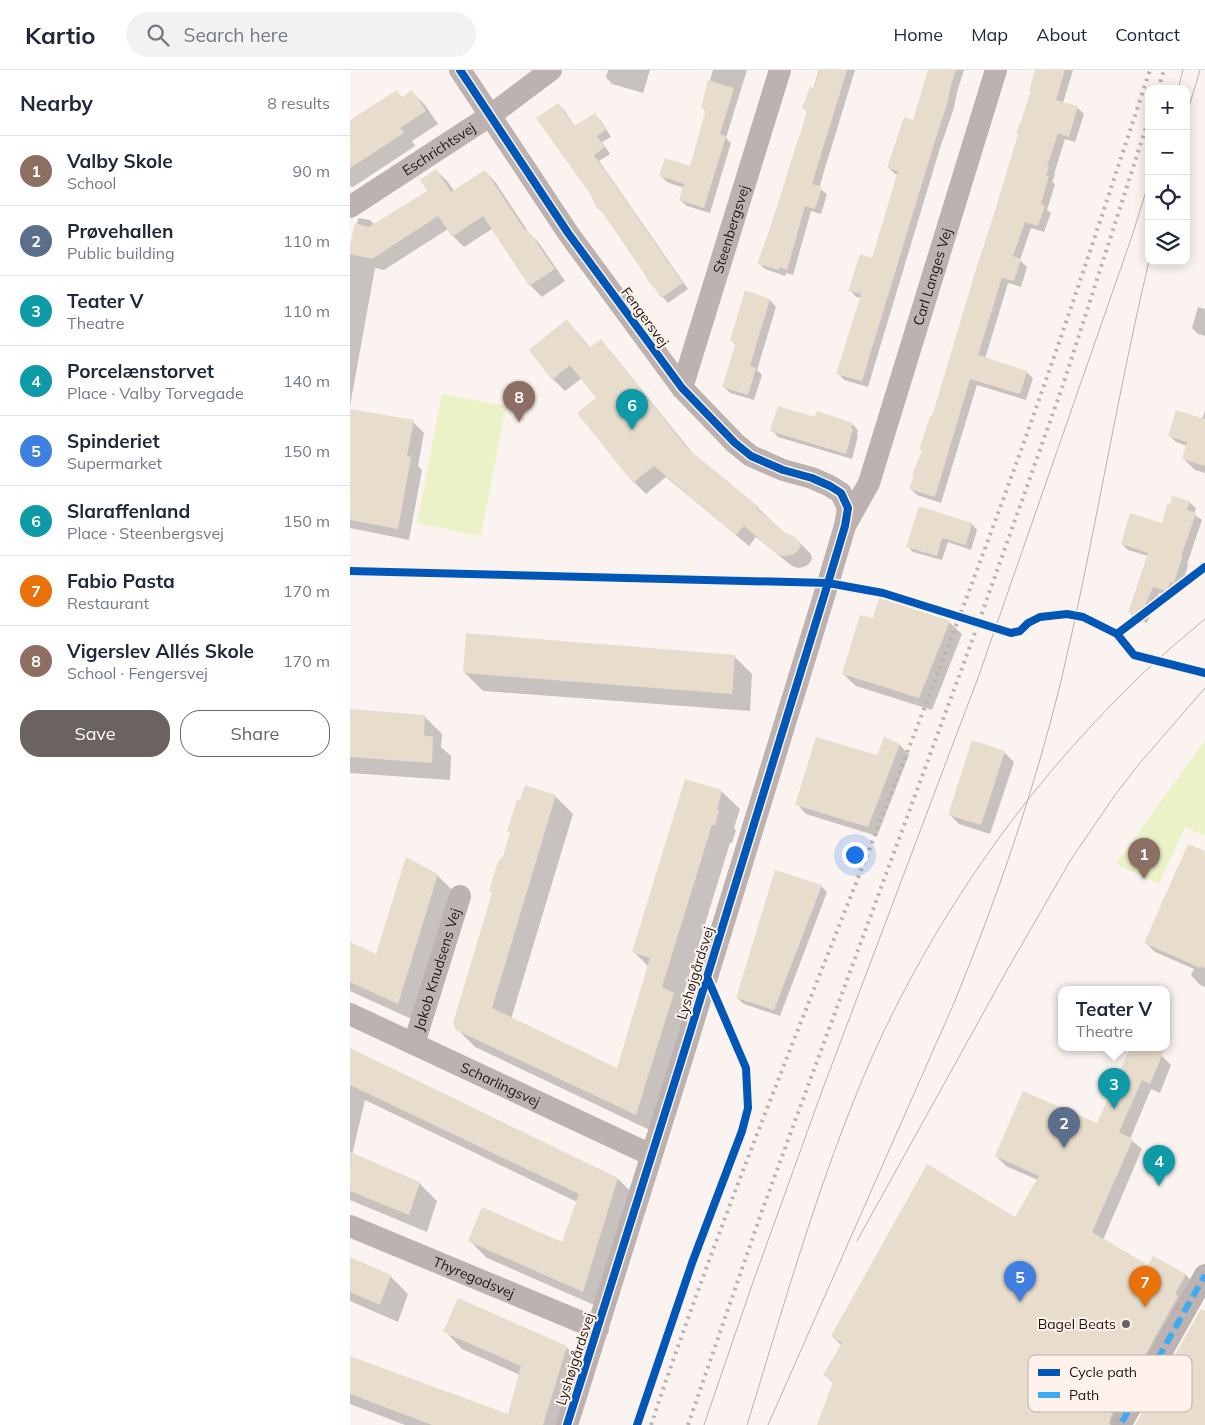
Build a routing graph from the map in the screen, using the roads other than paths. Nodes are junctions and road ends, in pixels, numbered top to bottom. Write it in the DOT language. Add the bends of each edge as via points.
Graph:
graph roads {
  1 [pos="460,70"];
  2 [pos="551,70"];
  3 [pos="780,70"];
  4 [pos="996,70"];
  5 [pos="491,115"];
  6 [pos="350,207"];
  7 [pos="682,388"];
  8 [pos="869,483"];
  9 [pos="845,526"];
  10 [pos="460,896"];
  11 [pos="350,1014"];
  12 [pos="414,1044"];
  13 [pos="651,1155"];
  14 [pos="350,1226"];
  15 [pos="1205,1275"];
  16 [pos="598,1329"];
  17 [pos="1160,1355"];
  18 [pos="1128,1412"];
  19 [pos="1122,1422"];
  20 [pos="567,1425"];
  1 -- 5 [label="street, Fengersvej"];
  2 -- 5 [label="street, Eschrichtsvej"];
  3 -- 7 [label="street, Steenbergsvej"];
  4 -- 8 [label="street, Carl Langes Vej"];
  5 -- 6 [label="street, Eschrichtsvej"];
  5 -- 7 [label="street, Fengersvej" via="568,233"];
  7 -- 9 [label="street, Fengersvej" via="751,456 812,478 841,493 848,508"];
  8 -- 9 [label="street, Lyshøjgårdsvej"];
  9 -- 13 [label="street, Lyshøjgårdsvej"];
  10 -- 12 [label="street, Jakob Knudsens Vej"];
  11 -- 12 [label="street, Scharlingsvej"];
  12 -- 13 [label="street, Scharlingsvej"];
  13 -- 16 [label="street, Lyshøjgårdsvej"];
  14 -- 16 [label="street, Thyregodsvej"];
  15 -- 17 [label="street"];
  16 -- 20 [label="street, Lyshøjgårdsvej"];
  18 -- 19 [label="street"];
}
